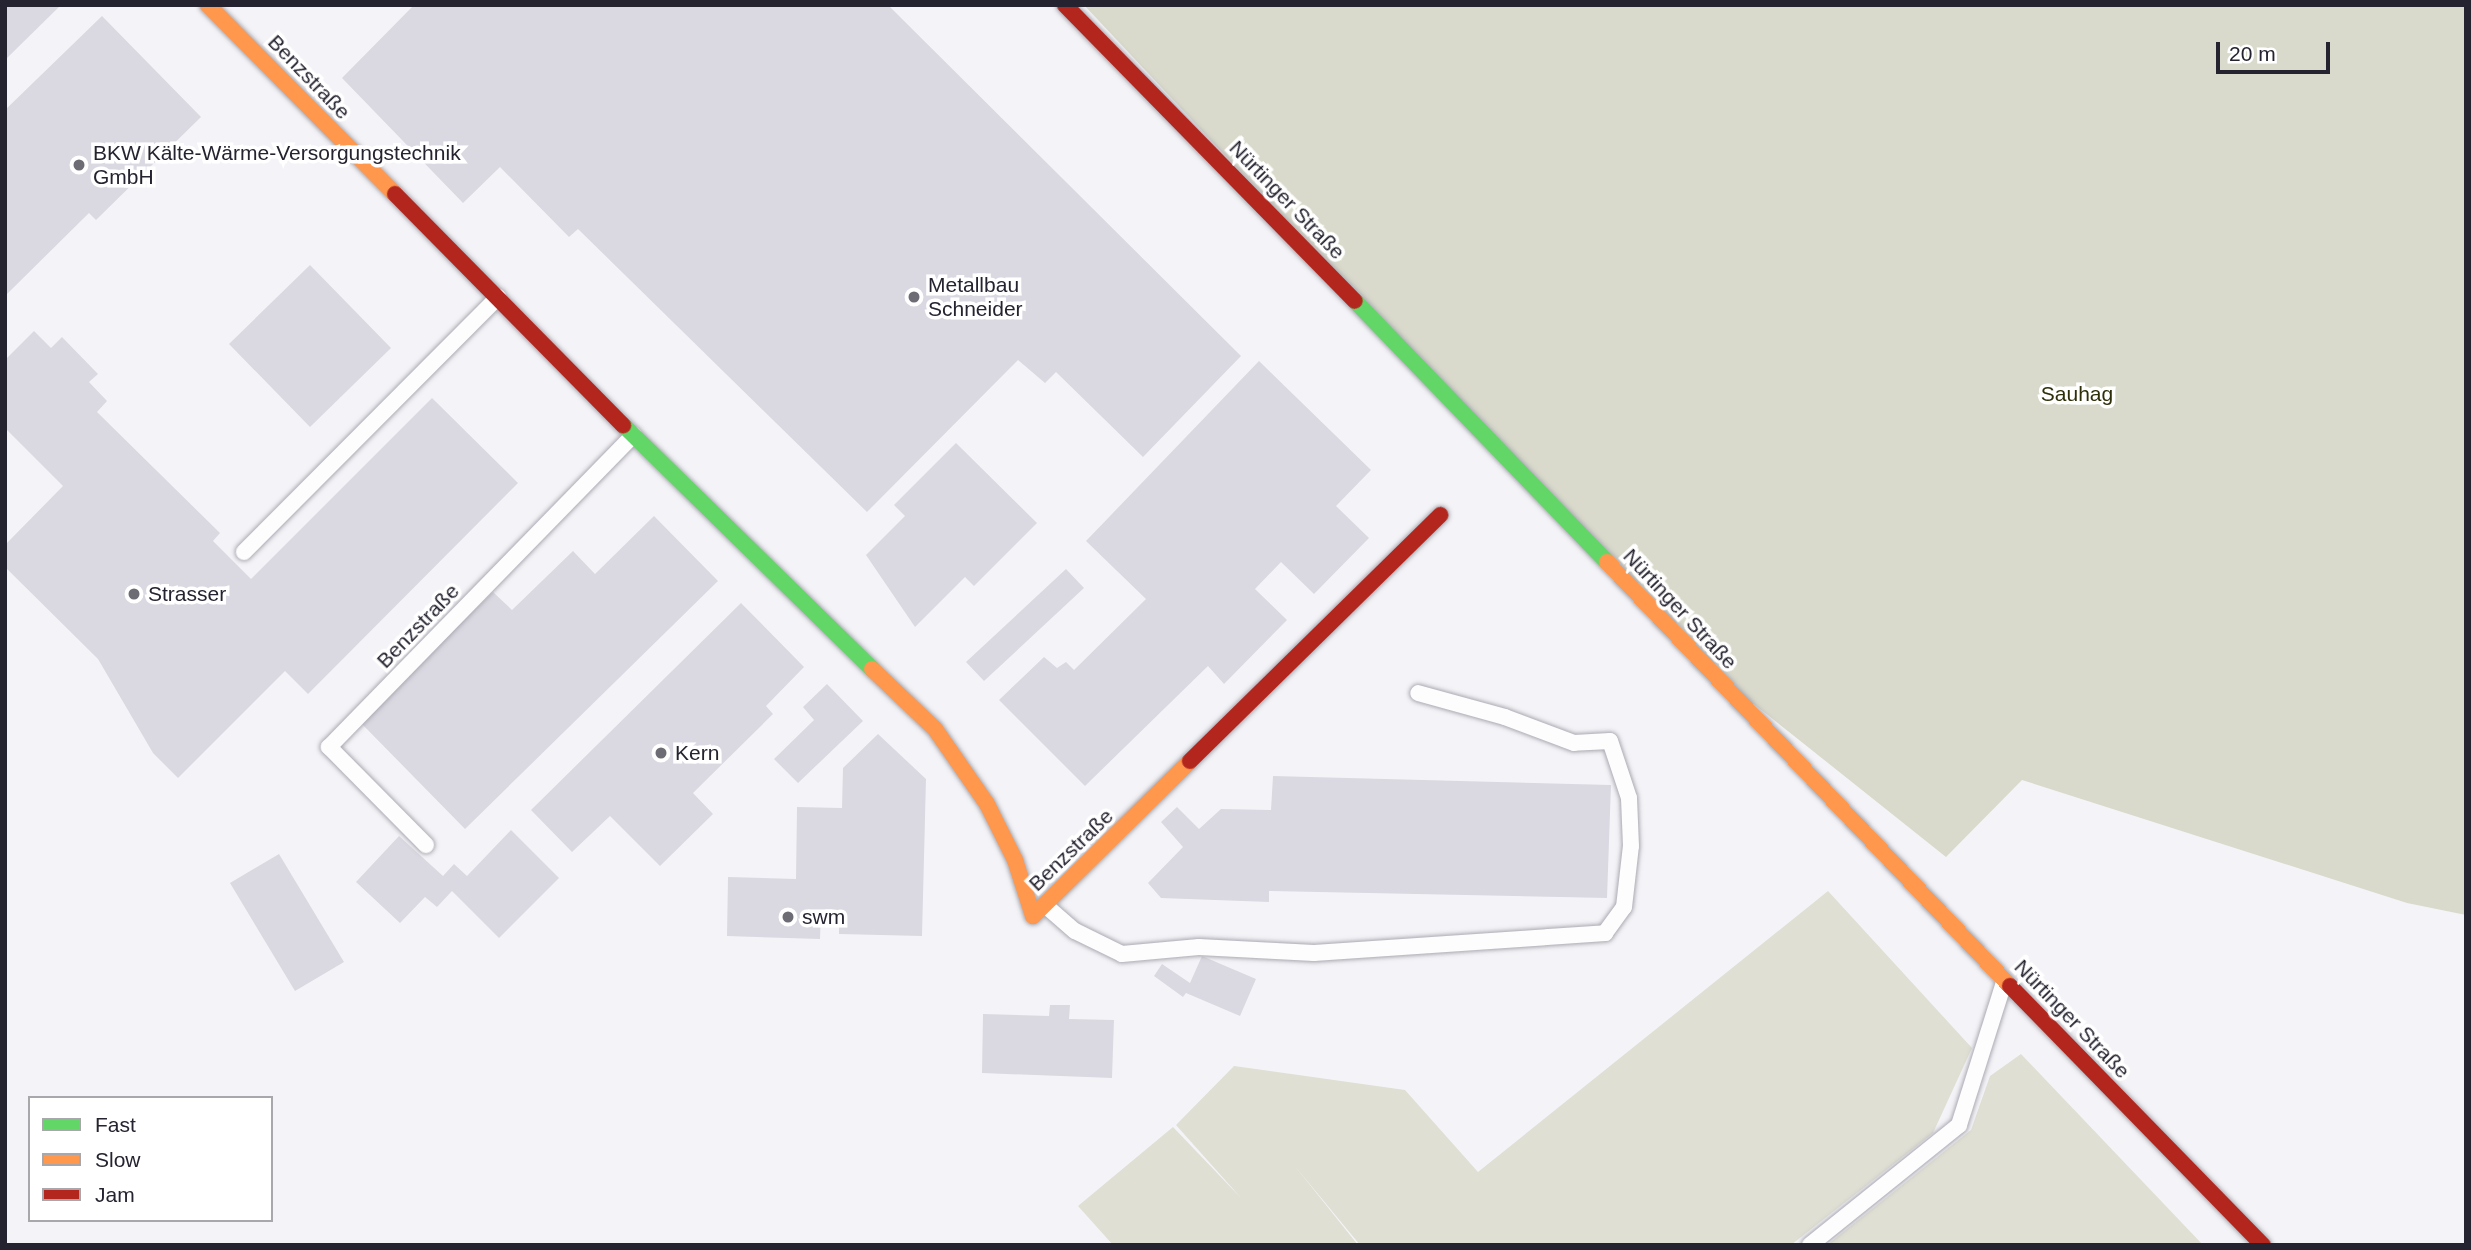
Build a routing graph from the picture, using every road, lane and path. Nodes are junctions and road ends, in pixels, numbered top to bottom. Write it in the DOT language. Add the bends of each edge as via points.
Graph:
graph roads {
  1 [pos="208,5"];
  2 [pos="1065,5"];
  3 [pos="498,297"];
  4 [pos="634,435"];
  5 [pos="1440,515"];
  6 [pos="244,552"];
  7 [pos="1418,693"];
  8 [pos="426,845"];
  9 [pos="1046,906"];
  10 [pos="2005,979"];
  11 [pos="1810,1245"];
  12 [pos="2263,1245"];
  1 -- 3 [label="street, Benzstraße"];
  2 -- 10 [label="street, Nürtinger Straße" via="1493,442"];
  3 -- 4 [label="street, Benzstraße"];
  3 -- 6 [label="lane"];
  4 -- 8 [label="lane, Benzstraße" via="329,747"];
  4 -- 9 [label="street, Benzstraße" via="935,729 987,804 1014,860 1033,916"];
  5 -- 9 [label="street, Benzstraße"];
  7 -- 9 [label="lane" via="1506,717 1574,743 1610,741 1629,798 1631,846 1624,907 1605,933 1314,953 1199,947 1122,954 1075,931"];
  10 -- 11 [label="lane" via="1959,1125"];
  10 -- 12 [label="street, Nürtinger Straße"];
}
